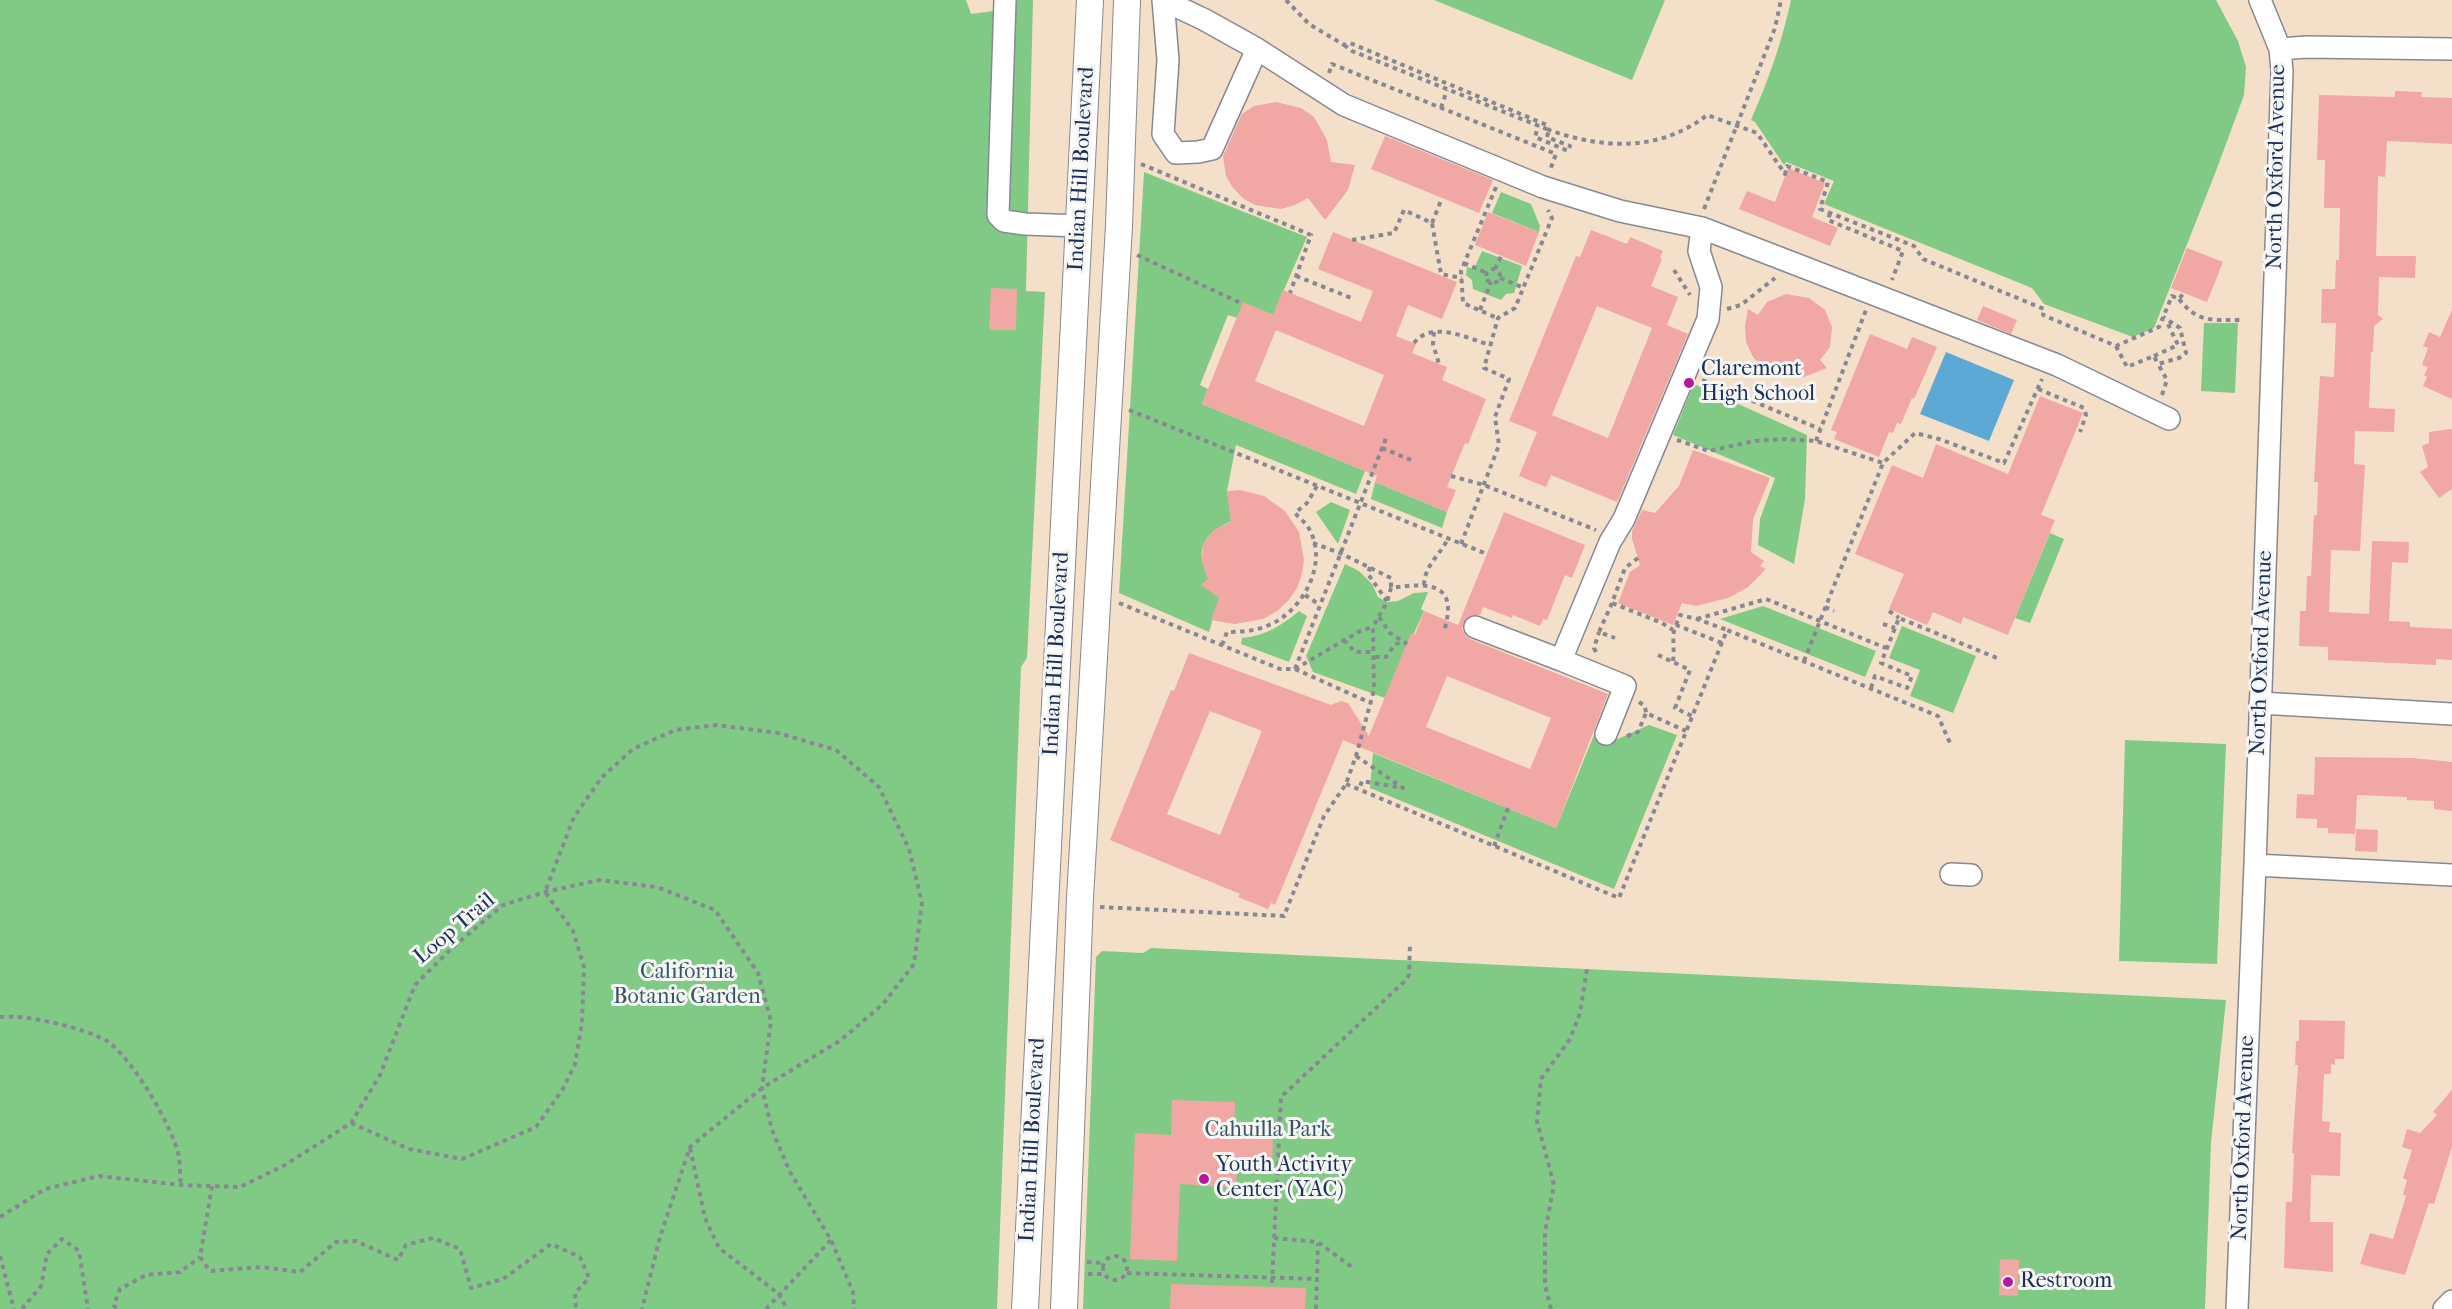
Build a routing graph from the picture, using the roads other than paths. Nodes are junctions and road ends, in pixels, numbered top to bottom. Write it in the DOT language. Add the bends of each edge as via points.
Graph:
graph roads {
  1 [pos="1005,0"];
  2 [pos="1090,0"];
  3 [pos="1127,0"];
  4 [pos="1163,0"];
  5 [pos="2260,0"];
  6 [pos="1257,49"];
  7 [pos="2280,49"];
  8 [pos="2452,49"];
  9 [pos="1078,226"];
  10 [pos="1702,228"];
  11 [pos="2162,416"];
  12 [pos="1475,627"];
  13 [pos="1561,660"];
  14 [pos="2260,703"];
  15 [pos="2452,714"];
  16 [pos="1606,734"];
  17 [pos="2255,866"];
  18 [pos="2452,875"];
  19 [pos="1025,1309"];
  20 [pos="1064,1309"];
  21 [pos="2237,1309"];
  1 -- 9 [label="street" via="998,214 1005,221 1025,224"];
  2 -- 9 [label="main road, Indian Hill Boulevard"];
  3 -- 20 [label="main road, Indian Hill Boulevard" via="1119,226 1080,898"];
  4 -- 6 [label="street"];
  4 -- 6 [label="street" via="1168,60 1163,134 1176,153 1212,149"];
  5 -- 7 [label="street, North Oxford Avenue"];
  6 -- 10 [label="street" via="1344,105 1543,187 1620,211"];
  7 -- 8 [label="street"];
  7 -- 14 [label="street, North Oxford Avenue"];
  9 -- 19 [label="main road, Indian Hill Boulevard"];
  10 -- 11 [label="street" via="2049,362"];
  10 -- 13 [label="street" via="1699,250 1711,287 1708,319"];
  12 -- 13 [label="street"];
  13 -- 16 [label="street" via="1625,686"];
  14 -- 15 [label="street"];
  14 -- 17 [label="street, North Oxford Avenue"];
  17 -- 18 [label="street"];
  17 -- 21 [label="street, North Oxford Avenue"];
}
